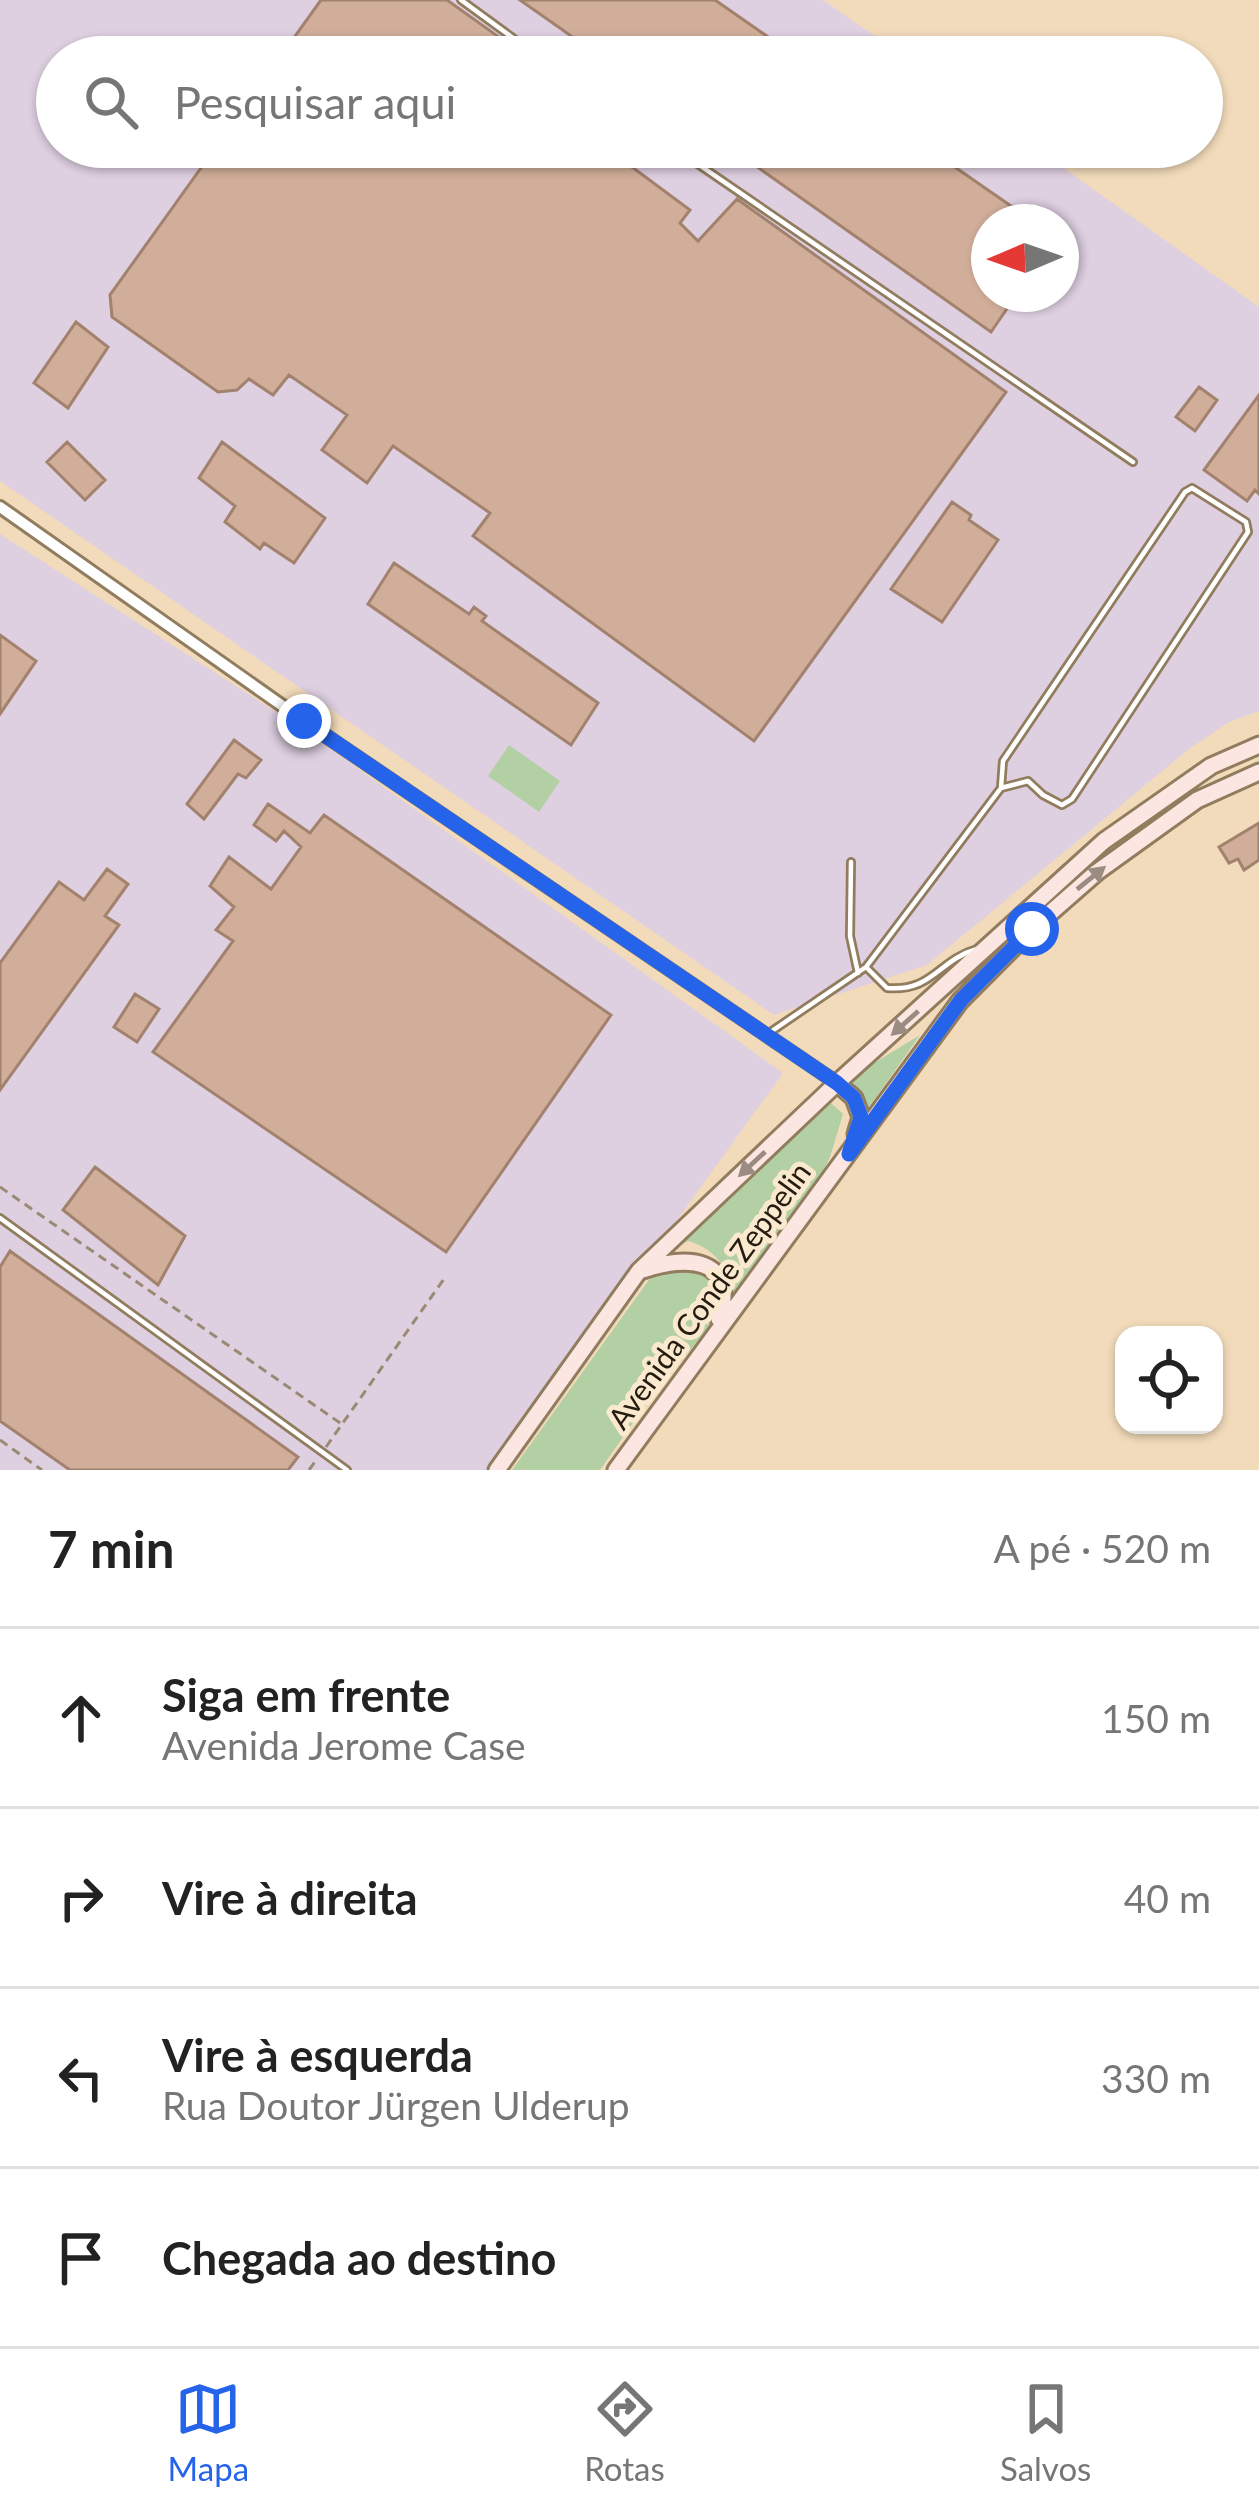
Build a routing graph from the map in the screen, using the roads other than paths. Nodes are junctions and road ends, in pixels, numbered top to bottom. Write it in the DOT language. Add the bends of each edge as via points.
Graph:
graph roads {
  1 [pos="460,0"];
  2 [pos="510,36"];
  3 [pos="704,168"];
  4 [pos="1133,462"];
  5 [pos="0,507"];
  6 [pos="1259,745"];
  7 [pos="1259,772"];
  8 [pos="1001,788"];
  9 [pos="851,862"];
  10 [pos="988,946"];
  11 [pos="866,968"];
  12 [pos="858,973"];
  13 [pos="767,1034"];
  14 [pos="837,1083"];
  15 [pos="849,1154"];
  16 [pos="0,1218"];
  17 [pos="639,1271"];
  18 [pos="715,1333"];
  19 [pos="347,1470"];
  20 [pos="497,1470"];
  21 [pos="616,1470"];
  1 -- 2 [label="lane"];
  3 -- 4 [label="lane"];
  5 -- 13 [label="street"];
  6 -- 10 [label="main road, Avenida Conde Zeppelin" via="1152,805"];
  15 -- 7 [label="main road, Avenida Conde Zeppelin, one-way" via="961,1000 1032,929 1197,800"];
  8 -- 8 [label="lane" via="1028,781 1062,805 1072,799 1248,532 1246,522 1192,488 1185,492 1003,761"];
  8 -- 11 [label="lane"];
  9 -- 12 [label="lane"];
  10 -- 11 [label="lane" via="963,953 909,990 887,988"];
  10 -- 14 [label="main road, Avenida Conde Zeppelin, one-way"];
  11 -- 12 [label="lane"];
  12 -- 13 [label="lane"];
  13 -- 14 [label="street"];
  14 -- 15 [label="main road" via="861,1117"];
  14 -- 17 [label="main road, Avenida Conde Zeppelin, one-way"];
  15 -- 18 [label="main road, Avenida Conde Zeppelin"];
  16 -- 19 [label="lane"];
  17 -- 18 [label="main road" via="689,1259 707,1264 724,1304"];
  17 -- 20 [label="main road, Avenida Conde Zeppelin"];
  18 -- 21 [label="main road, Avenida Conde Zeppelin"];
}
